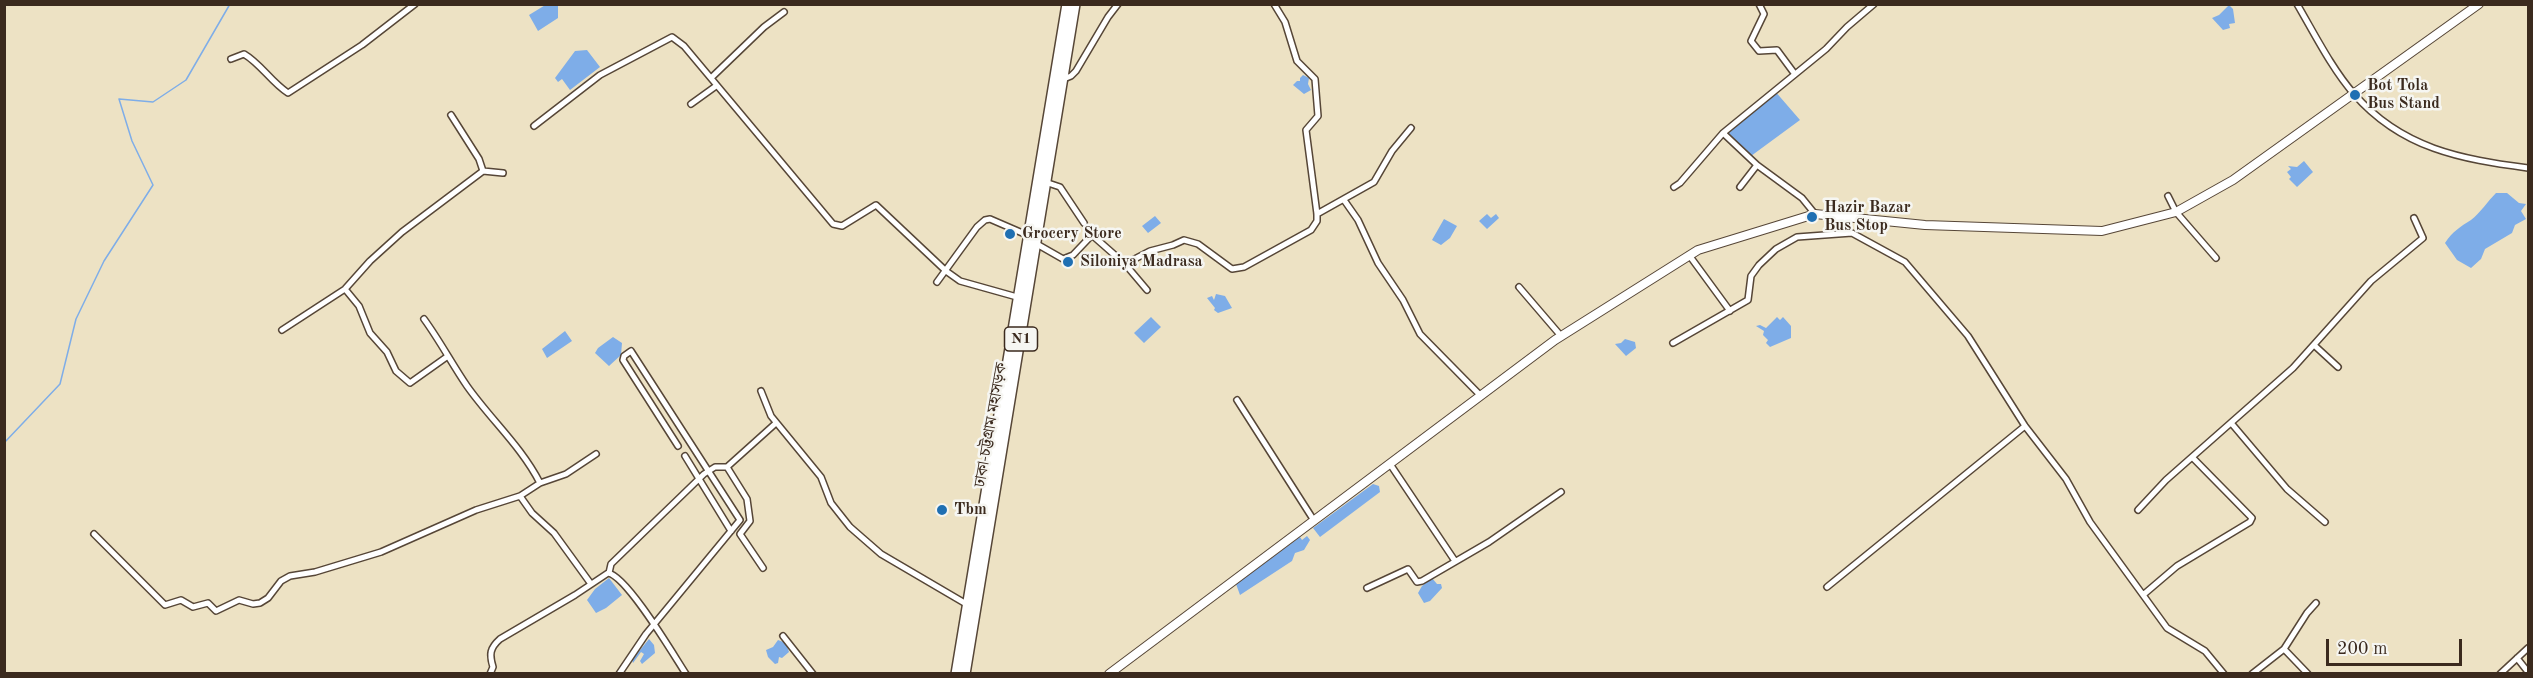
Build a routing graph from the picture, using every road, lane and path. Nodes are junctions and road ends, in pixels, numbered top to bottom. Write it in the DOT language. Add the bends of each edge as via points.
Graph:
graph roads {
  1 [pos="415,4"];
  2 [pos="1067,4"];
  3 [pos="1075,4"];
  4 [pos="1111,4"];
  5 [pos="1118,4"];
  6 [pos="1274,4"];
  7 [pos="1759,4"];
  8 [pos="1874,4"];
  9 [pos="2296,4"];
  10 [pos="2479,4"];
  11 [pos="784,12"];
  12 [pos="1110,14"];
  13 [pos="231,59"];
  14 [pos="1794,73"];
  15 [pos="711,78"];
  16 [pos="1061,80"];
  17 [pos="716,86"];
  18 [pos="2354,94"];
  19 [pos="691,104"];
  20 [pos="451,115"];
  21 [pos="534,126"];
  22 [pos="1411,128"];
  23 [pos="1723,133"];
  24 [pos="1757,165"];
  25 [pos="2529,168"];
  26 [pos="483,171"];
  27 [pos="503,173"];
  28 [pos="1045,182"];
  29 [pos="1674,187"];
  30 [pos="1740,187"];
  31 [pos="2168,196"];
  32 [pos="1344,200"];
  33 [pos="2176,212"];
  34 [pos="1317,214"];
  35 [pos="1815,214"];
  36 [pos="2414,218"];
  37 [pos="1084,223"];
  38 [pos="1027,235"];
  39 [pos="1035,243"];
  40 [pos="1689,255"];
  41 [pos="2216,258"];
  42 [pos="1125,264"];
  43 [pos="946,271"];
  44 [pos="937,282"];
  45 [pos="1519,287"];
  46 [pos="345,289"];
  47 [pos="1147,290"];
  48 [pos="1017,297"];
  49 [pos="1730,311"];
  50 [pos="424,320"];
  51 [pos="282,330"];
  52 [pos="1561,336"];
  53 [pos="1673,343"];
  54 [pos="2314,345"];
  55 [pos="448,356"];
  56 [pos="2338,367"];
  57 [pos="761,391"];
  58 [pos="1480,395"];
  59 [pos="1237,400"];
  60 [pos="999,403"];
  61 [pos="1010,406"];
  62 [pos="997,418"];
  63 [pos="1008,419"];
  64 [pos="776,423"];
  65 [pos="2232,424"];
  66 [pos="2025,426"];
  67 [pos="678,446"];
  68 [pos="596,454"];
  69 [pos="685,456"];
  70 [pos="2192,457"];
  71 [pos="1390,464"];
  72 [pos="727,467"];
  73 [pos="709,471"];
  74 [pos="700,478"];
  75 [pos="540,483"];
  76 [pos="1561,492"];
  77 [pos="520,496"];
  78 [pos="2138,510"];
  79 [pos="1313,519"];
  80 [pos="2325,522"];
  81 [pos="731,531"];
  82 [pos="94,534"];
  83 [pos="1455,561"];
  84 [pos="762,568"];
  85 [pos="609,573"];
  86 [pos="591,584"];
  87 [pos="1827,587"];
  88 [pos="1367,588"];
  89 [pos="2143,595"];
  90 [pos="2316,603"];
  91 [pos="968,606"];
  92 [pos="654,626"];
  93 [pos="783,636"];
  94 [pos="2529,648"];
  95 [pos="2284,649"];
  96 [pos="2517,658"];
  97 [pos="491,671"];
  98 [pos="2529,672"];
  99 [pos="619,674"];
  100 [pos="686,674"];
  101 [pos="813,674"];
  102 [pos="956,674"];
  103 [pos="965,674"];
  104 [pos="1109,674"];
  105 [pos="2224,674"];
  106 [pos="2252,674"];
  107 [pos="2308,674"];
  108 [pos="2500,674"];
  1 -- 13 [label="street" via="362,45 288,93 274,84 253,59 244,54"];
  2 -- 38 [label="highway, ঢাকা-চট্টগ্রাম মহাসড়ক / N1"];
  3 -- 16 [label="highway, ঢাকা-চট্টগ্রাম মহাসড়ক / N1"];
  4 -- 12 [label="street"];
  5 -- 12 [label="street"];
  6 -- 34 [label="street" via="1285,22 1297,61 1315,79 1319,112 1306,130 1306,143"];
  7 -- 14 [label="street" via="1764,14 1751,41 1759,51 1777,50"];
  8 -- 14 [label="street"];
  9 -- 18 [label="street"];
  10 -- 18 [label="main road"];
  11 -- 15 [label="street"];
  12 -- 16 [label="street" via="1076,71"];
  14 -- 23 [label="street"];
  15 -- 17 [label="street"];
  15 -- 21 [label="street" via="684,46 668,37 600,75"];
  16 -- 28 [label="highway, ঢাকা-চট্টগ্রাম মহাসড়ক / N1"];
  17 -- 19 [label="street"];
  17 -- 43 [label="street" via="833,224 842,226 876,205"];
  18 -- 25 [label="street" via="2416,143 2442,152"];
  18 -- 33 [label="main road" via="2233,180"];
  20 -- 26 [label="street"];
  22 -- 32 [label="street" via="1374,182"];
  23 -- 24 [label="street"];
  23 -- 29 [label="street"];
  24 -- 30 [label="street"];
  24 -- 35 [label="street" via="1802,198"];
  26 -- 27 [label="street"];
  26 -- 46 [label="street" via="402,232"];
  28 -- 37 [label="street" via="1060,187"];
  28 -- 39 [label="highway, ঢাকা-চট্টগ্রাম মহাসড়ক / N1"];
  31 -- 33 [label="street"];
  32 -- 34 [label="street"];
  32 -- 58 [label="street" via="1420,334"];
  33 -- 35 [label="main road" via="2102,231 1925,225"];
  33 -- 41 [label="street"];
  34 -- 42 [label="street" via="1311,230 1244,267 1228,267 1198,244 1184,240"];
  35 -- 40 [label="main road"];
  36 -- 54 [label="street" via="2423,238 2371,280"];
  38 -- 43 [label="street" via="985,220"];
  38 -- 48 [label="highway, ঢাকা-চট্টগ্রাম মহাসড়ক / N1"];
  39 -- 42 [label="street" via="1063,259 1073,255 1092,235"];
  39 -- 61 [label="highway, ঢাকা-চট্টগ্রাম মহাসড়ক / N1"];
  40 -- 49 [label="street"];
  40 -- 52 [label="main road"];
  42 -- 47 [label="street"];
  43 -- 44 [label="street"];
  43 -- 48 [label="street" via="960,280"];
  45 -- 52 [label="street"];
  46 -- 51 [label="street"];
  46 -- 55 [label="street" via="396,371 410,383"];
  48 -- 60 [label="highway, ঢাকা-চট্টগ্রাম মহাসড়ক / N1"];
  49 -- 53 [label="street"];
  49 -- 66 [label="street" via="1748,300 1751,276 1776,249 1797,237 1852,233 1905,262 1968,336"];
  50 -- 55 [label="street"];
  52 -- 58 [label="main road"];
  54 -- 56 [label="street"];
  54 -- 65 [label="street"];
  55 -- 75 [label="street" via="468,388 528,460"];
  57 -- 64 [label="street"];
  58 -- 71 [label="main road"];
  59 -- 79 [label="street"];
  60 -- 61 [label="highway" via="1003,410"];
  60 -- 62 [label="highway, ঢাকা-চট্টগ্রাম মহাসড়ক / N1"];
  61 -- 63 [label="highway, ঢাকা-চট্টগ্রাম মহাসড়ক / N1"];
  62 -- 63 [label="highway" via="1003,414"];
  62 -- 91 [label="highway, ঢাকা-চট্টগ্রাম মহাসড়ক / N1"];
  63 -- 103 [label="highway, ঢাকা-চট্টগ্রাম মহাসড়ক / N1"];
  64 -- 72 [label="street"];
  64 -- 91 [label="street" via="821,477 831,503 859,536 880,554"];
  65 -- 70 [label="street"];
  65 -- 80 [label="street" via="2288,489"];
  66 -- 87 [label="street"];
  66 -- 89 [label="street" via="2066,479 2090,522"];
  67 -- 73 [label="street" via="623,360 631,351"];
  68 -- 75 [label="street" via="566,474"];
  69 -- 74 [label="street"];
  70 -- 78 [label="street"];
  70 -- 89 [label="street" via="2253,518 2177,566"];
  71 -- 79 [label="main road"];
  71 -- 83 [label="street"];
  72 -- 73 [label="street"];
  72 -- 84 [label="street" via="747,499 750,521 740,534"];
  73 -- 74 [label="street"];
  73 -- 81 [label="street" via="740,520"];
  74 -- 81 [label="street"];
  74 -- 85 [label="street" via="610,564"];
  75 -- 77 [label="street"];
  76 -- 83 [label="street" via="1489,543"];
  77 -- 82 [label="street" via="476,510 381,552 290,576 260,603 239,600 216,611 208,603 193,607 181,600 165,605"];
  77 -- 86 [label="street" via="554,533"];
  79 -- 104 [label="main road"];
  81 -- 92 [label="street"];
  83 -- 88 [label="street" via="1422,581 1417,582 1408,569"];
  85 -- 86 [label="street"];
  85 -- 92 [label="street" via="621,581"];
  86 -- 97 [label="street" via="500,639 491,649"];
  89 -- 105 [label="street" via="2167,628 2205,651"];
  90 -- 95 [label="street"];
  91 -- 102 [label="highway, ঢাকা-চট্টগ্রাম মহাসড়ক / N1"];
  92 -- 99 [label="street"];
  92 -- 100 [label="street"];
  93 -- 101 [label="street"];
  94 -- 96 [label="street"];
  95 -- 106 [label="street"];
  95 -- 107 [label="street"];
  96 -- 98 [label="street"];
  96 -- 108 [label="street"];
}
